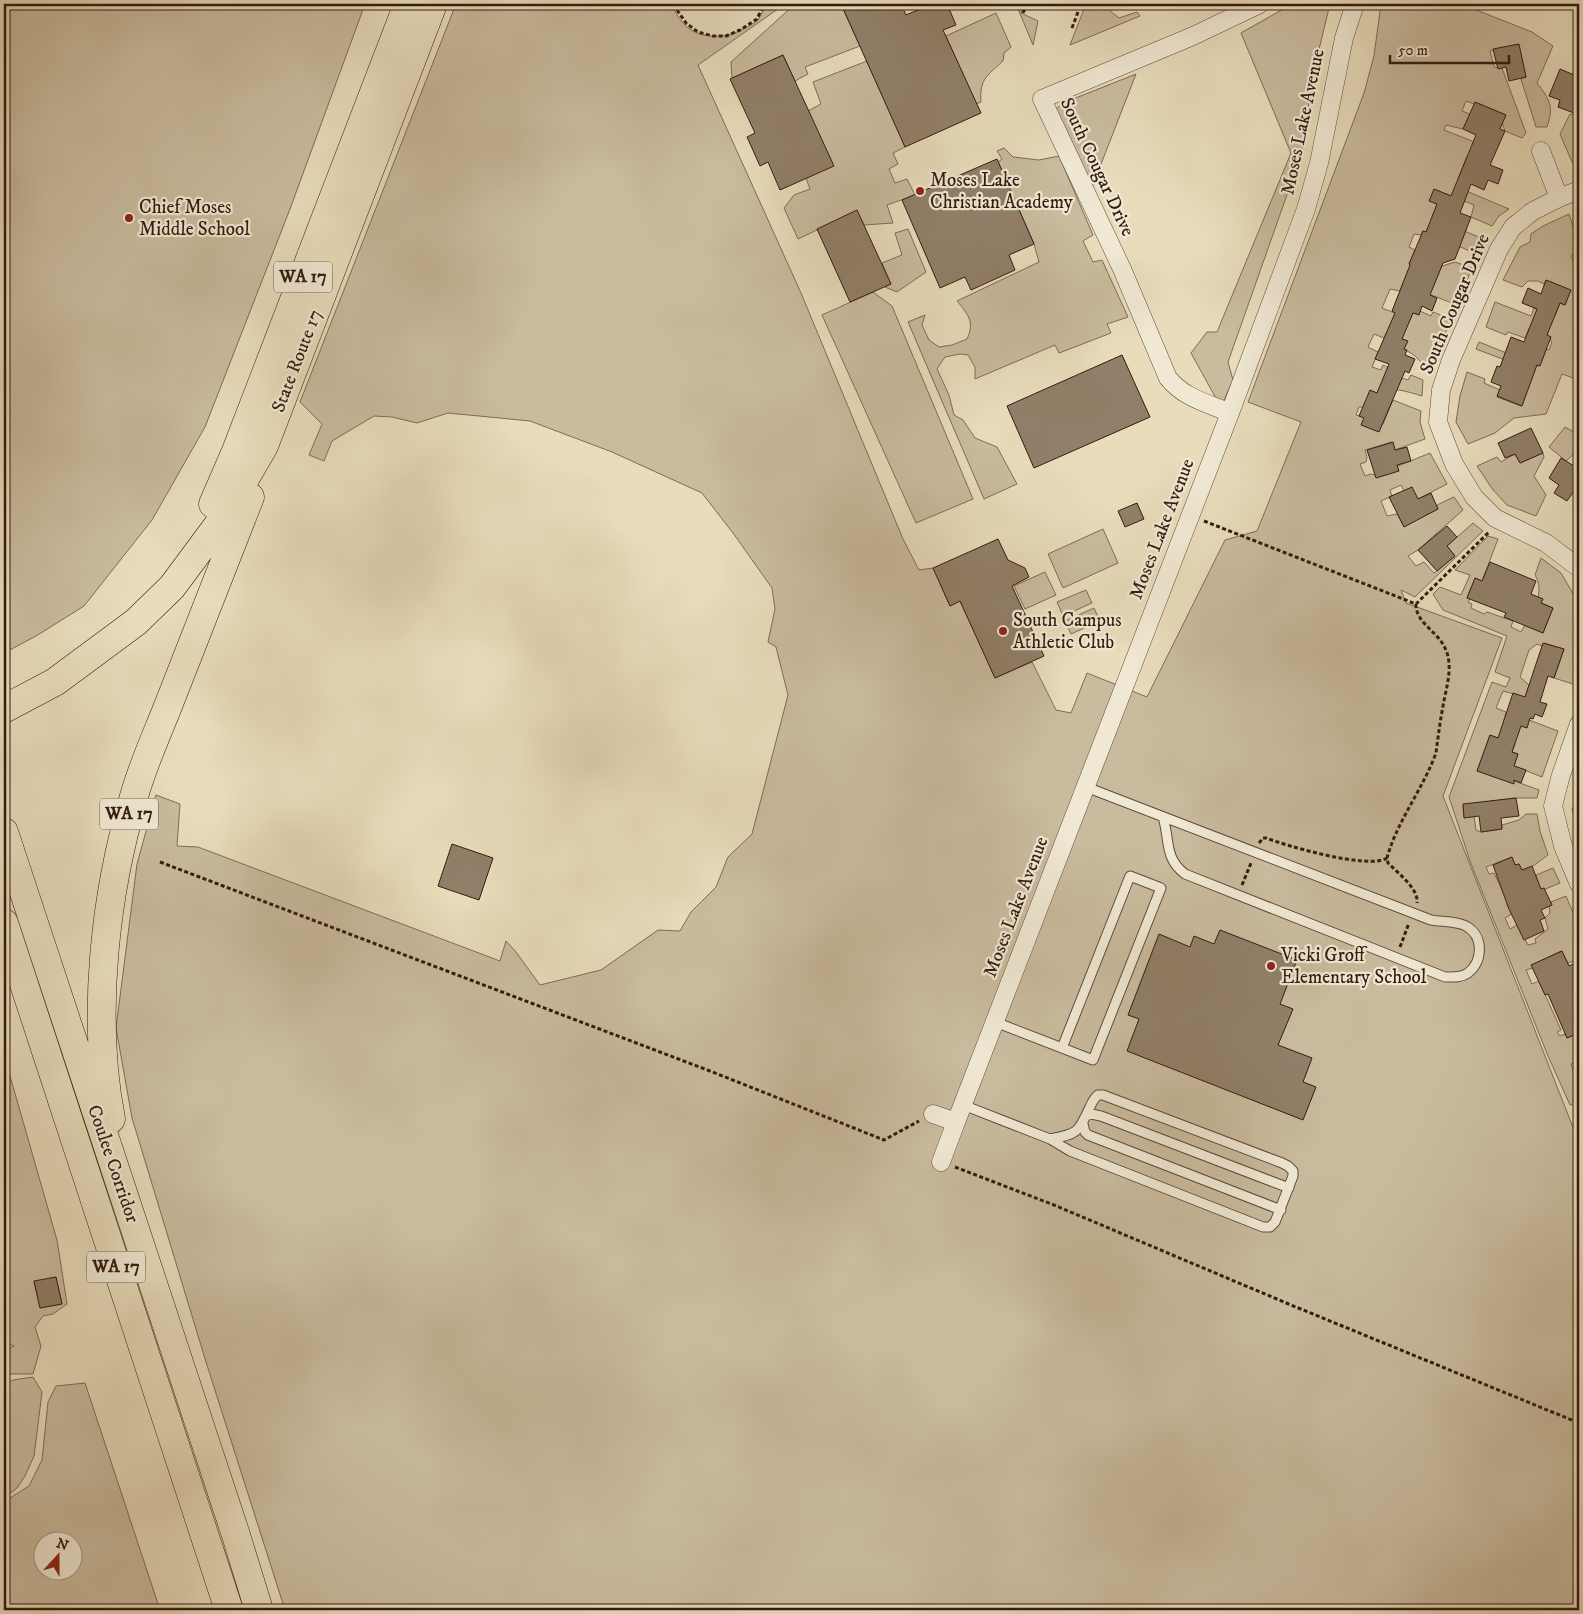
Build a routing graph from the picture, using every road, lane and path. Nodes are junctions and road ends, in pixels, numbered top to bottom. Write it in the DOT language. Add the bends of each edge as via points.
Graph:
graph roads {
  1 [pos="408,4"];
  2 [pos="433,4"];
  3 [pos="764,4"];
  4 [pos="1027,4"];
  5 [pos="1081,4"];
  6 [pos="1260,4"];
  7 [pos="1356,4"];
  8 [pos="677,10"];
  9 [pos="1023,13"];
  10 [pos="1072,28"];
  11 [pos="1541,151"];
  12 [pos="1579,190"];
  13 [pos="1559,198"];
  14 [pos="1230,413"];
  15 [pos="264,446"];
  16 [pos="1190,516"];
  17 [pos="1489,532"];
  18 [pos="1579,568"];
  19 [pos="1416,604"];
  20 [pos="103,648"];
  21 [pos="4,709"];
  22 [pos="1579,724"];
  23 [pos="1086,787"];
  24 [pos="1162,817"];
  25 [pos="4,832"];
  26 [pos="160,862"];
  27 [pos="1579,884"];
  28 [pos="1413,913"];
  29 [pos="4,924"];
  30 [pos="1396,957"];
  31 [pos="995,1022"];
  32 [pos="1062,1048"];
  33 [pos="963,1105"];
  34 [pos="933,1114"];
  35 [pos="1085,1120"];
  36 [pos="956,1122"];
  37 [pos="1050,1139"];
  38 [pos="941,1162"];
  39 [pos="1289,1188"];
  40 [pos="126,1201"];
  41 [pos="1281,1210"];
  42 [pos="1579,1423"];
  43 [pos="229,1610"];
  44 [pos="259,1610"];
  1 -- 20 [label="highway, State Route 17 / WA 17" via="218,495 203,525 168,577"];
  2 -- 15 [label="highway, State Route 17 / WA 17"];
  3 -- 8 [label="path" via="757,19 726,36 698,32"];
  4 -- 9 [label="path"];
  5 -- 10 [label="path"];
  6 -- 14 [label="street, South Cougar Drive" via="1193,36 1042,99 1122,269 1168,378 1187,395"];
  7 -- 14 [label="street, Moses Lake Avenue" via="1344,38 1320,163 1306,209"];
  11 -- 13 [label="street"];
  12 -- 13 [label="street, South Cougar Drive"];
  13 -- 18 [label="street, South Cougar Drive" via="1532,211 1513,228 1499,249 1451,360 1441,390 1438,422 1454,464 1474,497 1495,518 1546,544"];
  14 -- 16 [label="street, Moses Lake Avenue"];
  15 -- 20 [label="highway, State Route 17 / WA 17" via="218,525 178,580 136,622"];
  15 -- 40 [label="highway, WA 17" via="254,489 135,792 114,881 105,955 102,1044 109,1111"];
  16 -- 19 [label="path"];
  16 -- 23 [label="street, Moses Lake Avenue"];
  17 -- 19 [label="path"];
  19 -- 28 [label="path" via="1418,616 1445,648 1449,673 1436,753 1386,858 1417,894"];
  20 -- 21 [label="highway, State Route 17 / WA 17" via="56,682"];
  22 -- 27 [label="street" via="1554,806 1563,846"];
  23 -- 24 [label="lane"];
  23 -- 31 [label="street, Moses Lake Avenue"];
  24 -- 28 [label="lane"];
  24 -- 30 [label="lane" via="1170,857 1176,868 1185,874"];
  25 -- 40 [label="highway, Coulee Corridor"];
  26 -- 34 [label="path" via="884,1140"];
  28 -- 30 [label="path"];
  28 -- 30 [label="lane" via="1473,931 1479,940 1480,953 1476,964 1467,974 1456,978 1445,977"];
  29 -- 43 [label="highway, Coulee Corridor / WA 17"];
  31 -- 32 [label="lane"];
  31 -- 33 [label="street, Moses Lake Avenue"];
  32 -- 32 [label="lane" via="1094,1060 1161,888 1130,876"];
  33 -- 36 [label="street, Moses Lake Avenue"];
  33 -- 37 [label="lane"];
  34 -- 36 [label="street"];
  35 -- 37 [label="lane" via="1072,1134"];
  35 -- 39 [label="lane" via="1091,1114 1101,1116"];
  35 -- 39 [label="lane" via="1094,1099 1103,1095 1288,1166 1293,1171"];
  35 -- 41 [label="lane" via="1088,1135"];
  36 -- 38 [label="street, Moses Lake Avenue"];
  37 -- 41 [label="lane" via="1070,1151 1263,1227 1270,1227"];
  38 -- 42 [label="path" via="1054,1205"];
  39 -- 41 [label="lane"];
  40 -- 44 [label="highway, Coulee Corridor / WA 17"];
}
